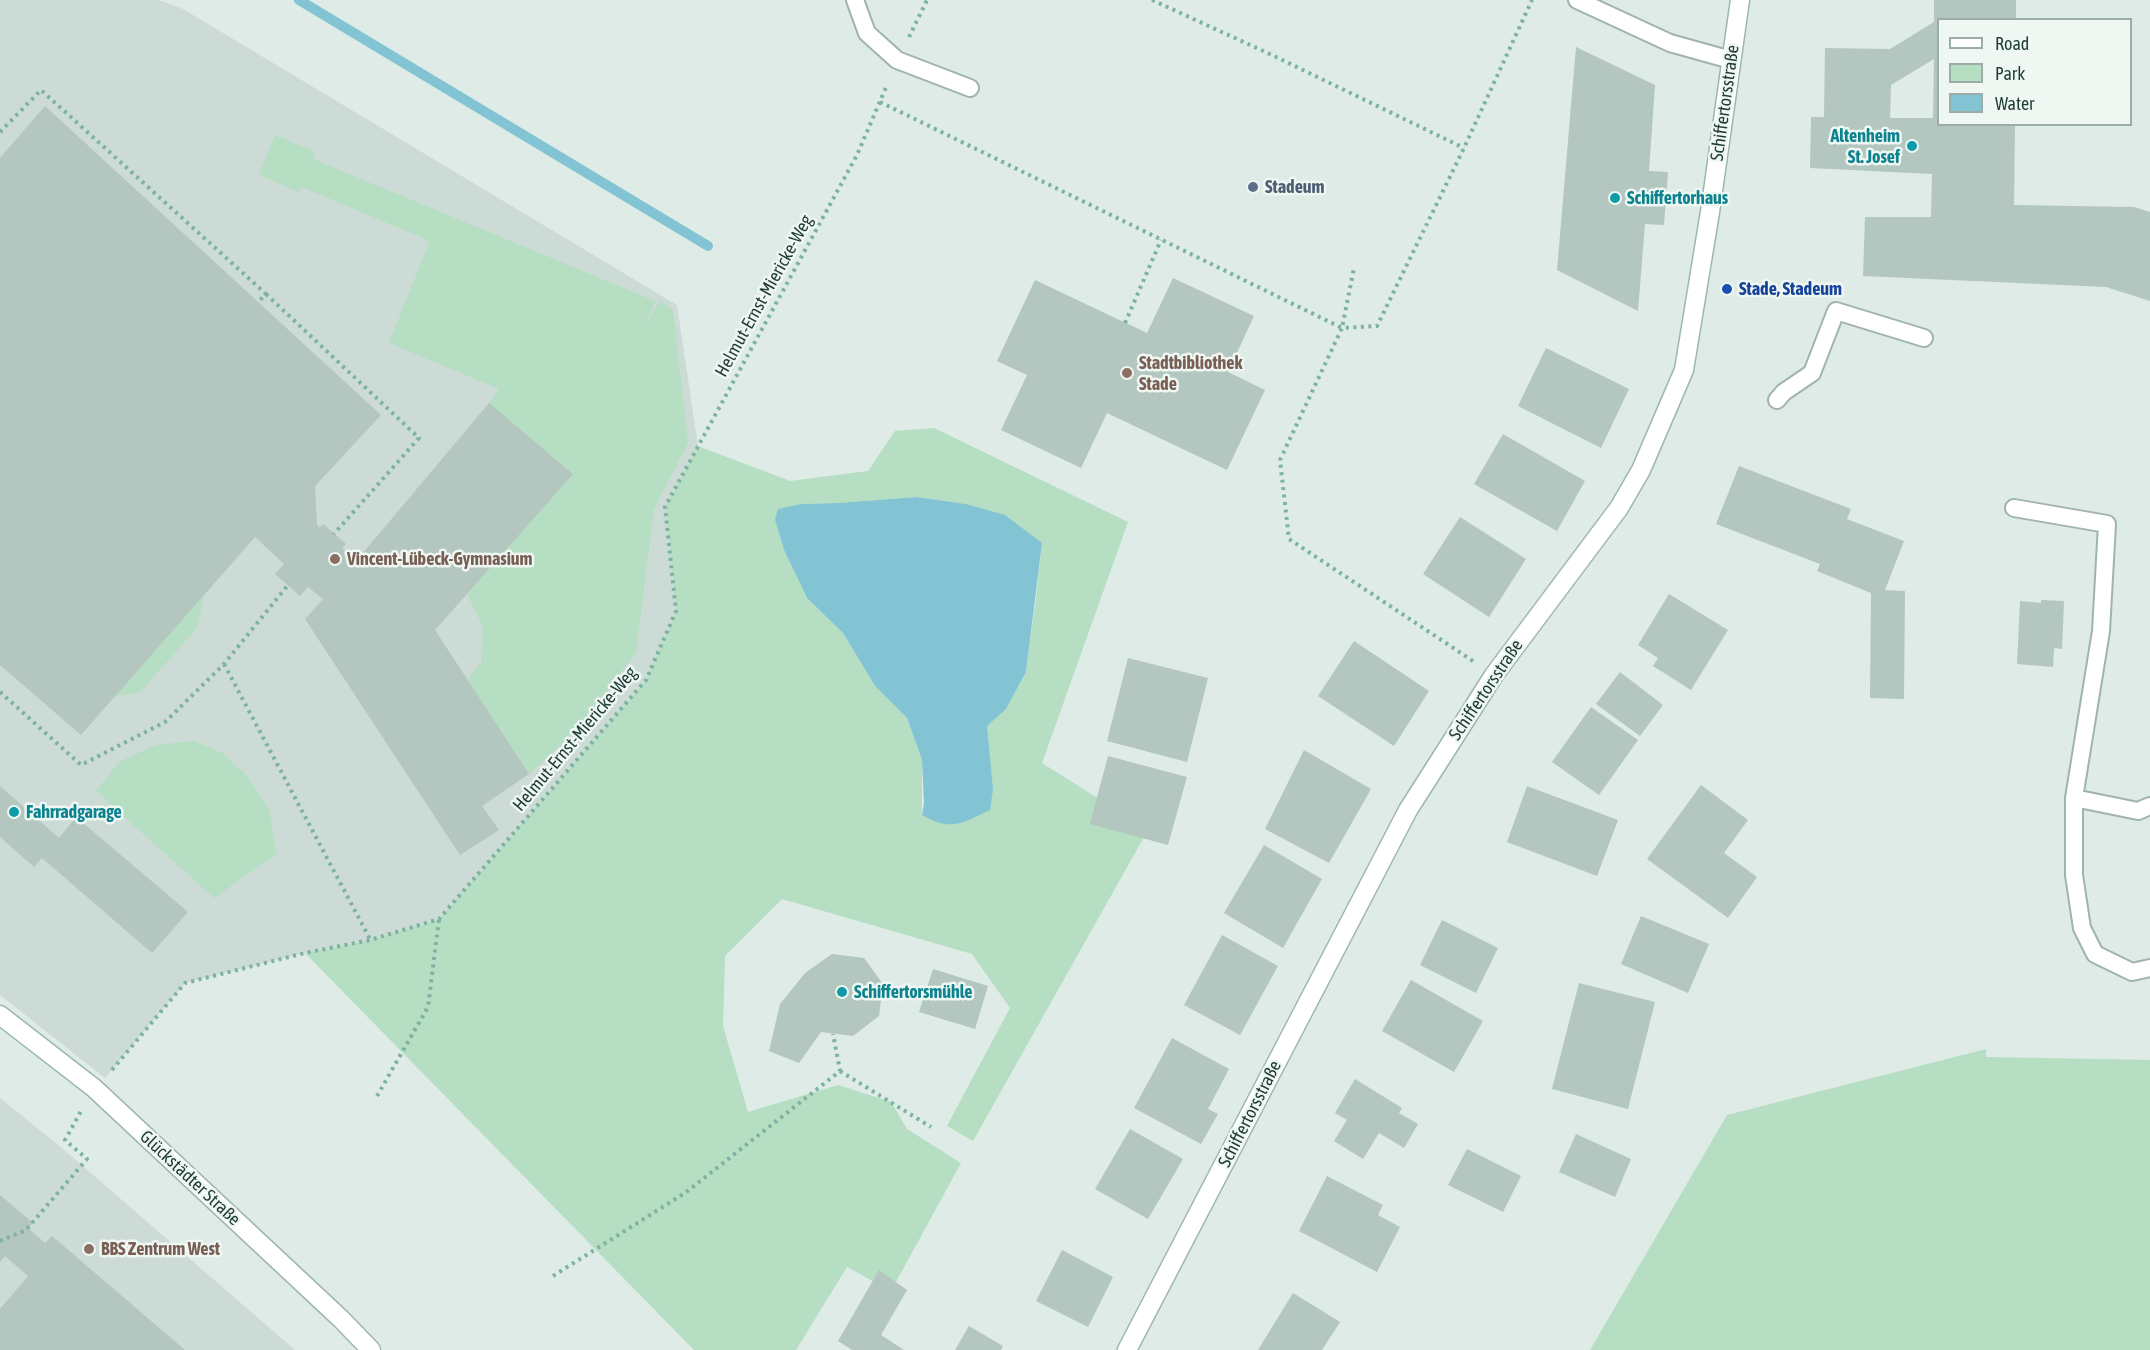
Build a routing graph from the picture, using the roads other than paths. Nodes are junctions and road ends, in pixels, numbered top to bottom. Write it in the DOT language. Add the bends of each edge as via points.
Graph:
graph roads {
  1 [pos="855,0"];
  2 [pos="1577,0"];
  3 [pos="1740,0"];
  4 [pos="1731,60"];
  5 [pos="969,88"];
  6 [pos="1924,338"];
  7 [pos="1777,400"];
  8 [pos="2014,508"];
  9 [pos="2074,798"];
  10 [pos="2150,806"];
  11 [pos="2150,968"];
  12 [pos="0,1015"];
  13 [pos="371,1350"];
  14 [pos="1127,1350"];
  1 -- 5 [label="lane" via="867,33 897,60"];
  2 -- 4 [label="lane" via="1670,43"];
  3 -- 4 [label="main road, Schiffertorsstraße"];
  4 -- 14 [label="main road, Schiffertorsstraße" via="1684,370 1641,470 1619,508 1494,675 1408,810"];
  6 -- 7 [label="lane" via="1836,311 1812,373"];
  8 -- 9 [label="lane" via="2107,524 2101,631"];
  9 -- 10 [label="lane" via="2138,811"];
  9 -- 11 [label="lane" via="2074,875 2082,928 2095,954 2132,972"];
  12 -- 13 [label="main road, Glückstädter Straße" via="94,1088"];
}
